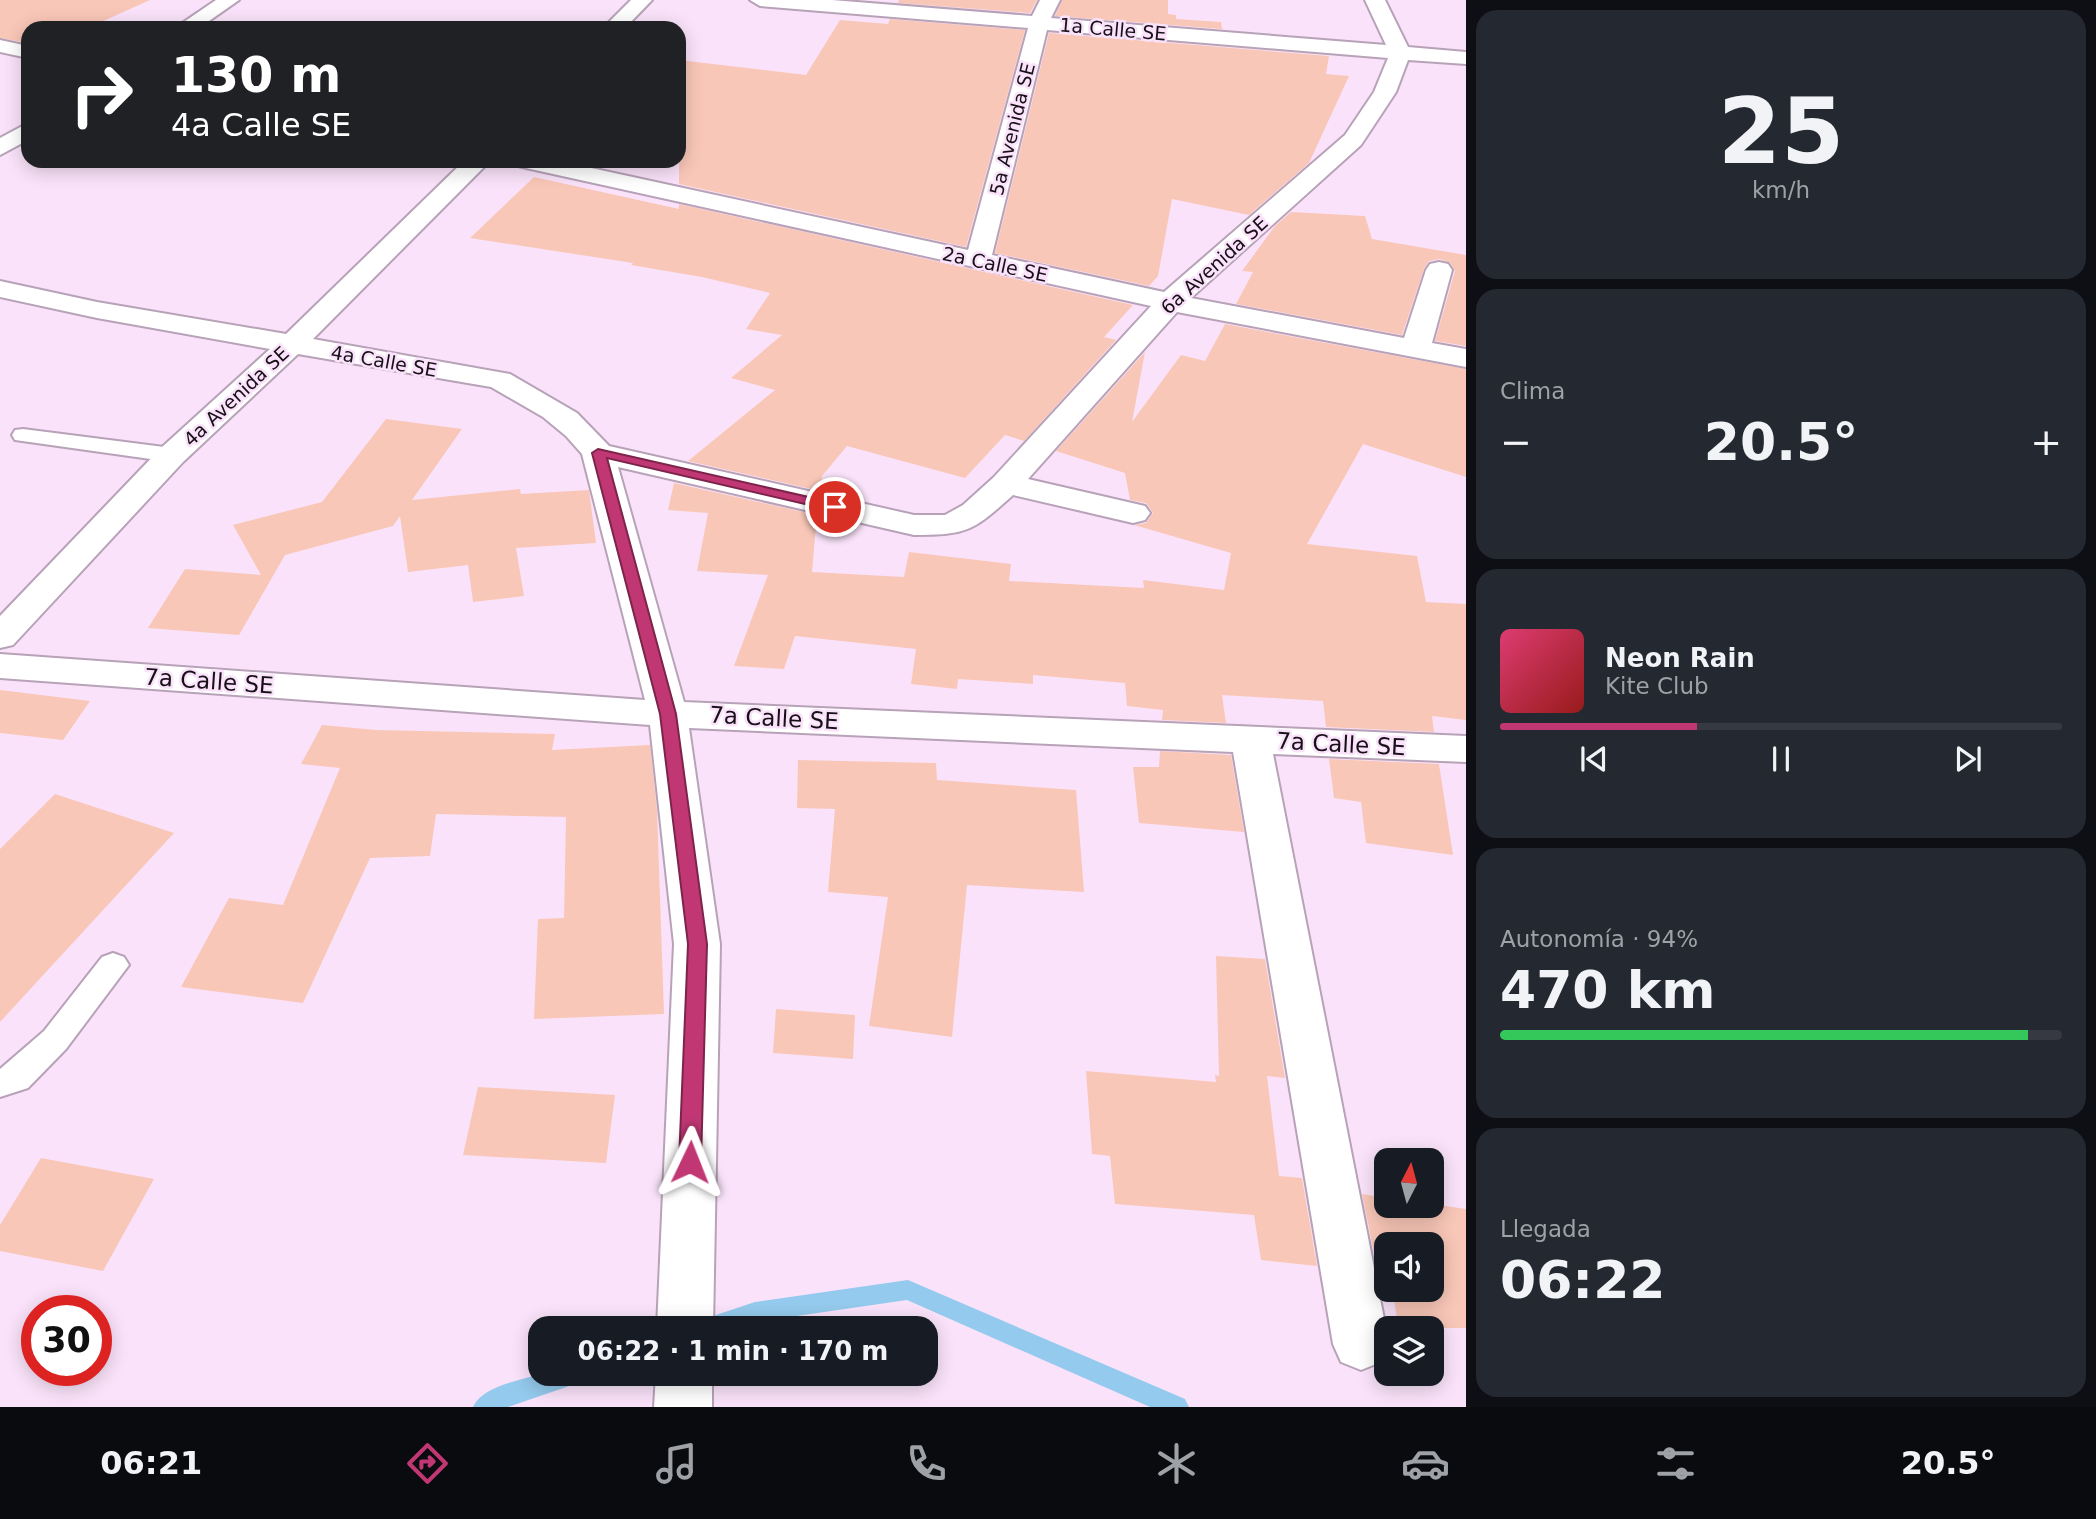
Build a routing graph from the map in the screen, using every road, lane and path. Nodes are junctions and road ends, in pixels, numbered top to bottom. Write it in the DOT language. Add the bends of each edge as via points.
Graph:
graph roads {
  1 [pos="229,0"];
  2 [pos="642,0"];
  3 [pos="760,0"];
  4 [pos="1050,0"];
  5 [pos="1375,0"];
  6 [pos="196,21"];
  7 [pos="620,21"];
  8 [pos="1039,23"];
  9 [pos="0,46"];
  10 [pos="21,50"];
  11 [pos="1400,53"];
  12 [pos="1466,58"];
  13 [pos="21,134"];
  14 [pos="0,148"];
  15 [pos="471,168"];
  16 [pos="558,168"];
  17 [pos="978,260"];
  18 [pos="1439,270"];
  19 [pos="0,289"];
  20 [pos="1170,302"];
  21 [pos="291,345"];
  22 [pos="1415,349"];
  23 [pos="1466,358"];
  24 [pos="23,435"];
  25 [pos="593,445"];
  26 [pos="172,454"];
  27 [pos="1006,484"];
  28 [pos="975,512"];
  29 [pos="1133,513"];
  30 [pos="0,637"];
  31 [pos="0,666"];
  32 [pos="668,714"];
  33 [pos="1251,740"];
  34 [pos="1466,749"];
  35 [pos="113,965"];
  36 [pos="0,1083"];
  37 [pos="685,1316"];
  38 [pos="1361,1344"];
  39 [pos="684,1386"];
  40 [pos="683,1407"];
  1 -- 6 [label="street"];
  2 -- 7 [label="street"];
  3 -- 8 [label="street, 1a Calle SE"];
  4 -- 8 [label="street, 5a Avenida SE"];
  5 -- 11 [label="street"];
  8 -- 11 [label="street, 1a Calle SE"];
  8 -- 17 [label="street, 5a Avenida SE"];
  9 -- 10 [label="street"];
  11 -- 12 [label="street, 1a Calle SE"];
  11 -- 20 [label="street, 6a Avenida SE" via="1385,92 1353,140"];
  13 -- 14 [label="street"];
  15 -- 21 [label="street, 4a Avenida SE"];
  16 -- 17 [label="street, 2a Calle SE"];
  17 -- 20 [label="street, 2a Calle SE"];
  18 -- 22 [label="street"];
  19 -- 21 [label="street, 4a Calle SE"];
  20 -- 22 [label="street, 2a Calle SE"];
  20 -- 27 [label="street, 6a Avenida SE"];
  21 -- 25 [label="street, 4a Calle SE" via="499,380 552,407"];
  21 -- 26 [label="street, 4a Avenida SE"];
  22 -- 23 [label="street, 2a Calle SE"];
  24 -- 26 [label="lane"];
  25 -- 28 [label="street, 4a Calle SE" via="914,525 952,525"];
  25 -- 32 [label="street"];
  26 -- 30 [label="street, 4a Avenida SE"];
  27 -- 28 [label="street, 6a Avenida SE"];
  27 -- 29 [label="street"];
  31 -- 32 [label="street, 7a Calle SE"];
  32 -- 33 [label="street, 7a Calle SE"];
  32 -- 37 [label="street" via="698,944"];
  33 -- 34 [label="street, 7a Calle SE"];
  33 -- 38 [label="street"];
  35 -- 36 [label="lane" via="55,1041 16,1078"];
  39 -- 40 [label="street"];
}
